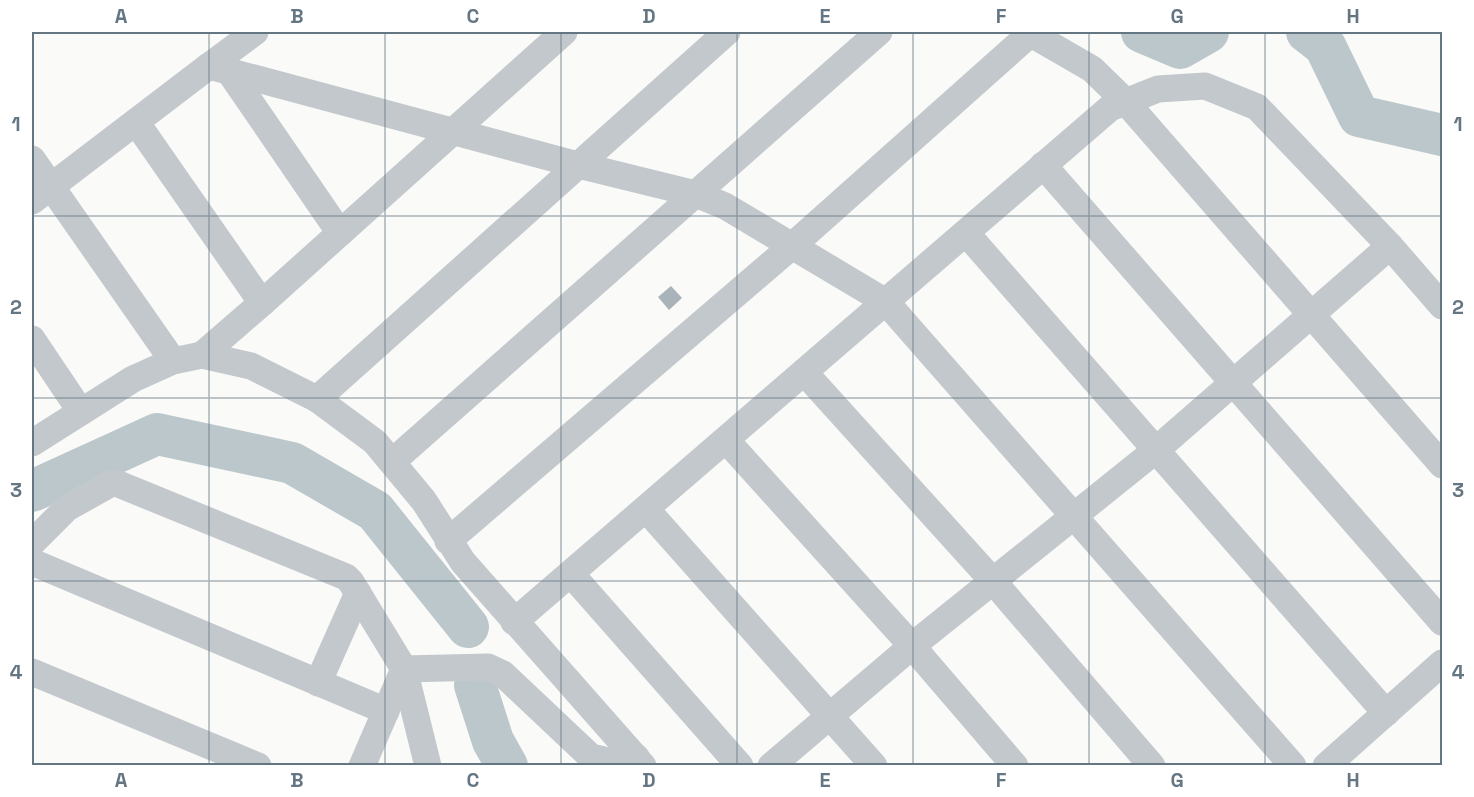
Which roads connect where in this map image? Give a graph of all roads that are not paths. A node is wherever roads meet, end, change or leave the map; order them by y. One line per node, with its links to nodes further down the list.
1 (255, 32): 6 (street)
2 (564, 32): 9 (street)
3 (726, 32): 11 (street)
4 (879, 32): 14 (street)
5 (1029, 32): 7 (street); 17 (street)
6 (220, 70): 8 (street); 9 (street); 16 (street)
7 (1126, 102): 12 (street); 18 (street); 22 (street)
8 (136, 122): 13 (street); 20 (street)
9 (454, 130): 11 (street); 16 (street)
10 (32, 159): 13 (street)
11 (578, 165): 14 (street); 28 (street)
12 (1043, 165): 15 (street); 27 (street)
13 (41, 194): 25 (street)
14 (696, 194): 17 (street); 33 (street)
15 (966, 232): 19 (street); 32 (street)
16 (340, 233): 20 (street)
17 (792, 246): 19 (street); 37 (street)
18 (1390, 246): 21 (street); 22 (street)
19 (886, 302): 26 (street); 36 (street)
20 (262, 303): 24 (street)
21 (1443, 306)
22 (1311, 315): 27 (street); 34 (street)
23 (32, 339): 29 (street)
24 (202, 356): 25 (street); 28 (street)
25 (173, 361): 29 (street)
26 (804, 372): 30 (street); 41 (street)
27 (1233, 382): 32 (street); 44 (street)
28 (317, 399): 33 (street)
29 (81, 412): 31 (street)
30 (726, 440): 35 (street); 45 (street)
31 (32, 443)
32 (1155, 450): 36 (street); 51 (street)
33 (392, 462): 37 (street)
34 (1443, 465)
35 (646, 509): 40 (street); 52 (street)
36 (1073, 515): 41 (street); 62 (street)
37 (448, 541): 43 (street)
38 (32, 543): 42 (street)
39 (32, 562): 49 (street)
40 (571, 574): 43 (street); 57 (street)
41 (992, 580): 45 (street); 61 (street)
42 (358, 593): 47 (street); 49 (street)
43 (514, 622): 53 (street)
44 (1443, 622)
45 (912, 646): 52 (street); 60 (street)
46 (1443, 663): 51 (street)
47 (404, 669): 50 (street); 53 (street); 56 (street)
48 (32, 672): 54 (street)
49 (318, 683): 50 (street)
50 (386, 711): 55 (street)
51 (1386, 713): 63 (street)
52 (829, 716): 58 (street); 59 (street)
53 (639, 761)
54 (258, 765)
55 (362, 765)
56 (428, 765)
57 (740, 765)
58 (771, 765)
59 (874, 765)
60 (1015, 765)
61 (1152, 765)
62 (1293, 765)
63 (1326, 765)

